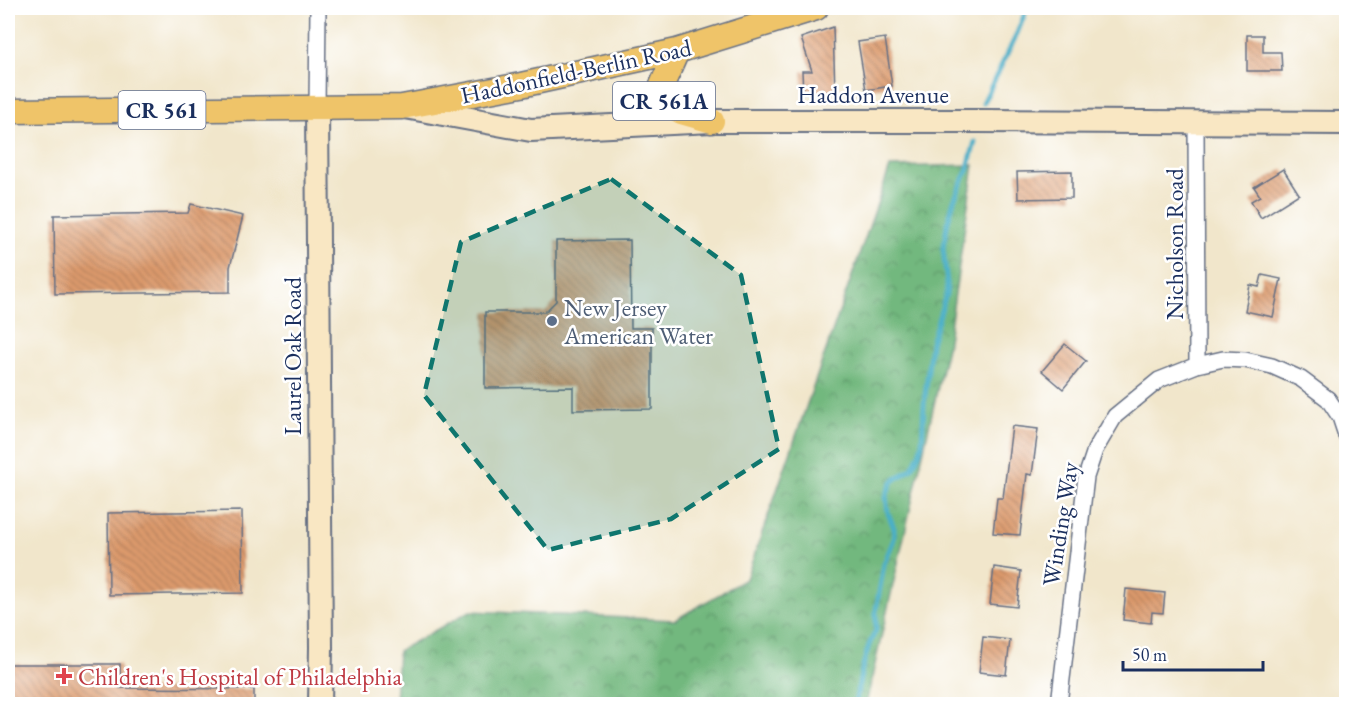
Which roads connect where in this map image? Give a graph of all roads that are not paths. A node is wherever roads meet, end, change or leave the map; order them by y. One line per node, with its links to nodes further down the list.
1 (318, 8): 5 (street, Laurel Oak Road)
2 (816, 8): 3 (main road, Haddonfield-Berlin Road / CR 561)
3 (677, 51): 4 (main road, Haddonfield-Berlin Road / CR 561); 7 (main road, CR 561A)
4 (402, 107): 5 (main road, Haddonfield-Berlin Road / CR 561); 7 (street, Haddon Avenue / CR 561A)
5 (317, 108): 6 (main road, Haddonfield-Berlin Road / CR 561); 13 (street, Laurel Oak Road)
6 (8, 111)
7 (712, 121): 8 (street, Haddon Avenue / CR 561A)
8 (1196, 123): 9 (street, Haddon Avenue / CR 561A); 10 (street, Nicholson Road)
9 (1347, 123)
10 (1197, 365): 11 (street, Winding Way); 14 (street, Winding Way)
11 (1340, 405): 12 (street, Winding Way)
12 (1347, 435)
13 (320, 705)
14 (1059, 705)

